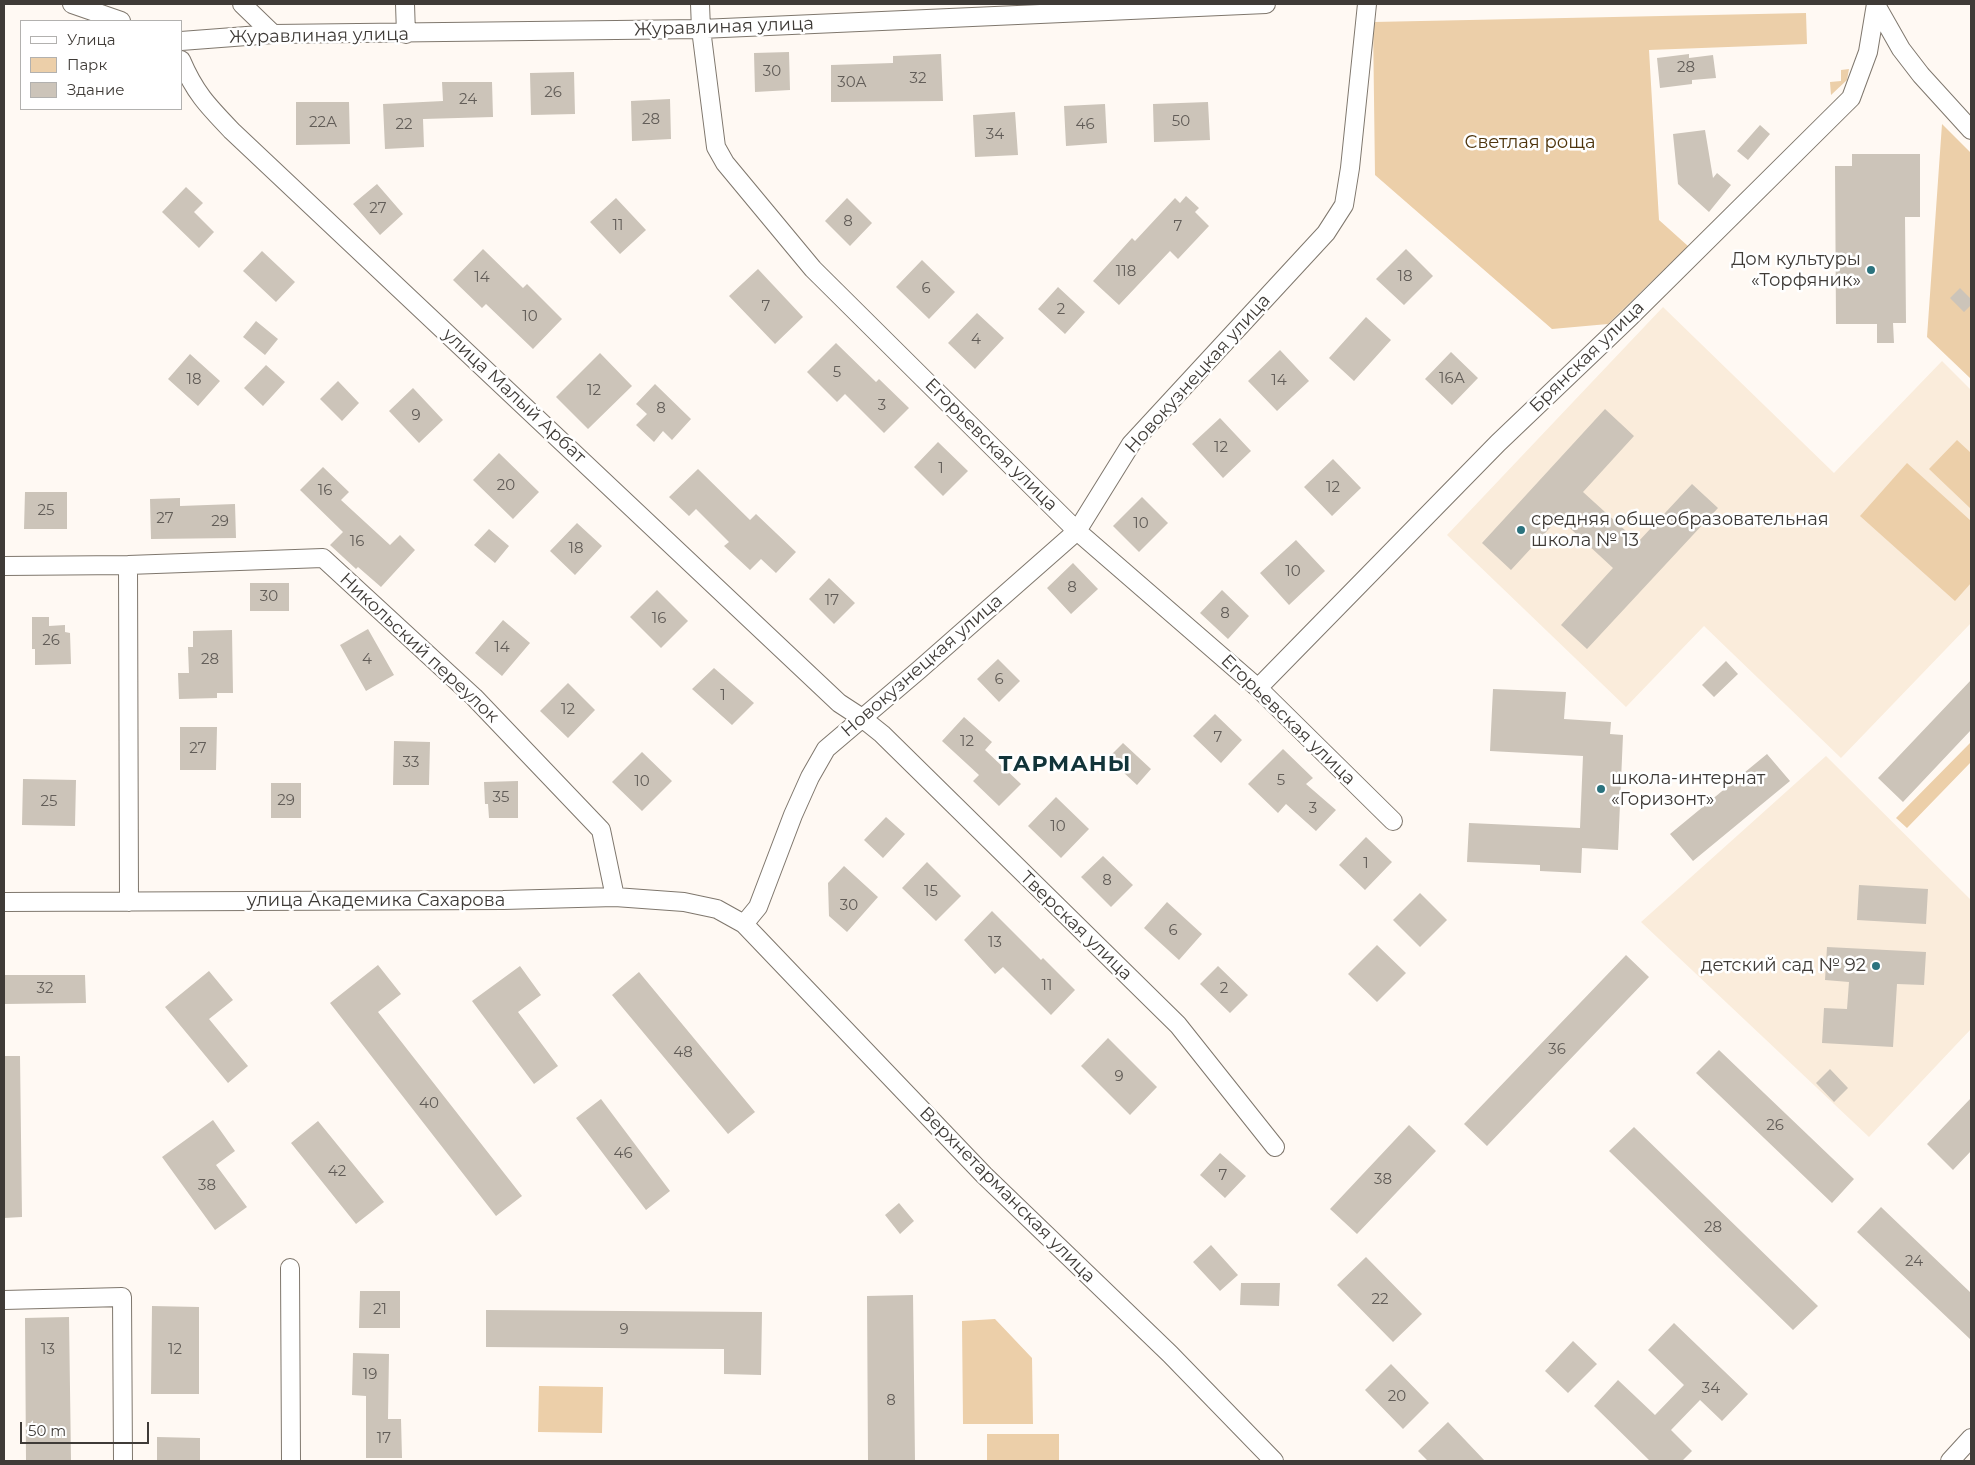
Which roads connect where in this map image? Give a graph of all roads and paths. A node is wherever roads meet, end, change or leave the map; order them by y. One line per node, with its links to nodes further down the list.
1 (72, 4): 9 (street)
2 (242, 4): 11 (street)
3 (405, 4): 12 (street)
4 (700, 4): 10 (street, Егорьевская улица)
5 (1266, 4): 8 (street, Журавлиная улица)
6 (1367, 4): 16 (street, Новокузнецкая улица)
7 (1876, 4): 15 (street); 19 (street, Брянская улица)
8 (992, 9): 10 (street, Журавлиная улица)
9 (118, 20)
10 (701, 29): 12 (street, Журавлиная улица); 16 (street, Егорьевская улица)
11 (273, 34): 12 (street, Журавлиная улица); 13 (street, Журавлиная улица)
12 (406, 34)
13 (182, 41)
14 (182, 62): 20 (street, улица Малый Арбат)
15 (1971, 130)
16 (1077, 531): 19 (street, Егорьевская улица); 20 (street, Новокузнецкая улица)
17 (4, 566): 18 (street, Никольский переулок)
18 (128, 566): 22 (street, Никольский переулок); 24 (street)
19 (1258, 688): 21 (street, Егорьевская улица)
20 (862, 718): 25 (street, Новокузнецкая улица); 26 (street, Тверская улица)
21 (1393, 821)
22 (615, 897): 24 (street, улица Академика Сахарова); 25 (street, улица Академика Сахарова)
23 (4, 902): 24 (street, улица Академика Сахарова)
24 (129, 902)
25 (744, 924): 32 (street, Верхнетарманская улица)
26 (1275, 1147)
27 (290, 1268): 31 (street)
28 (4, 1300): 30 (street)
29 (1971, 1438): 33 (street)
30 (124, 1461)
31 (291, 1461)
32 (1274, 1461)
33 (1950, 1461)

